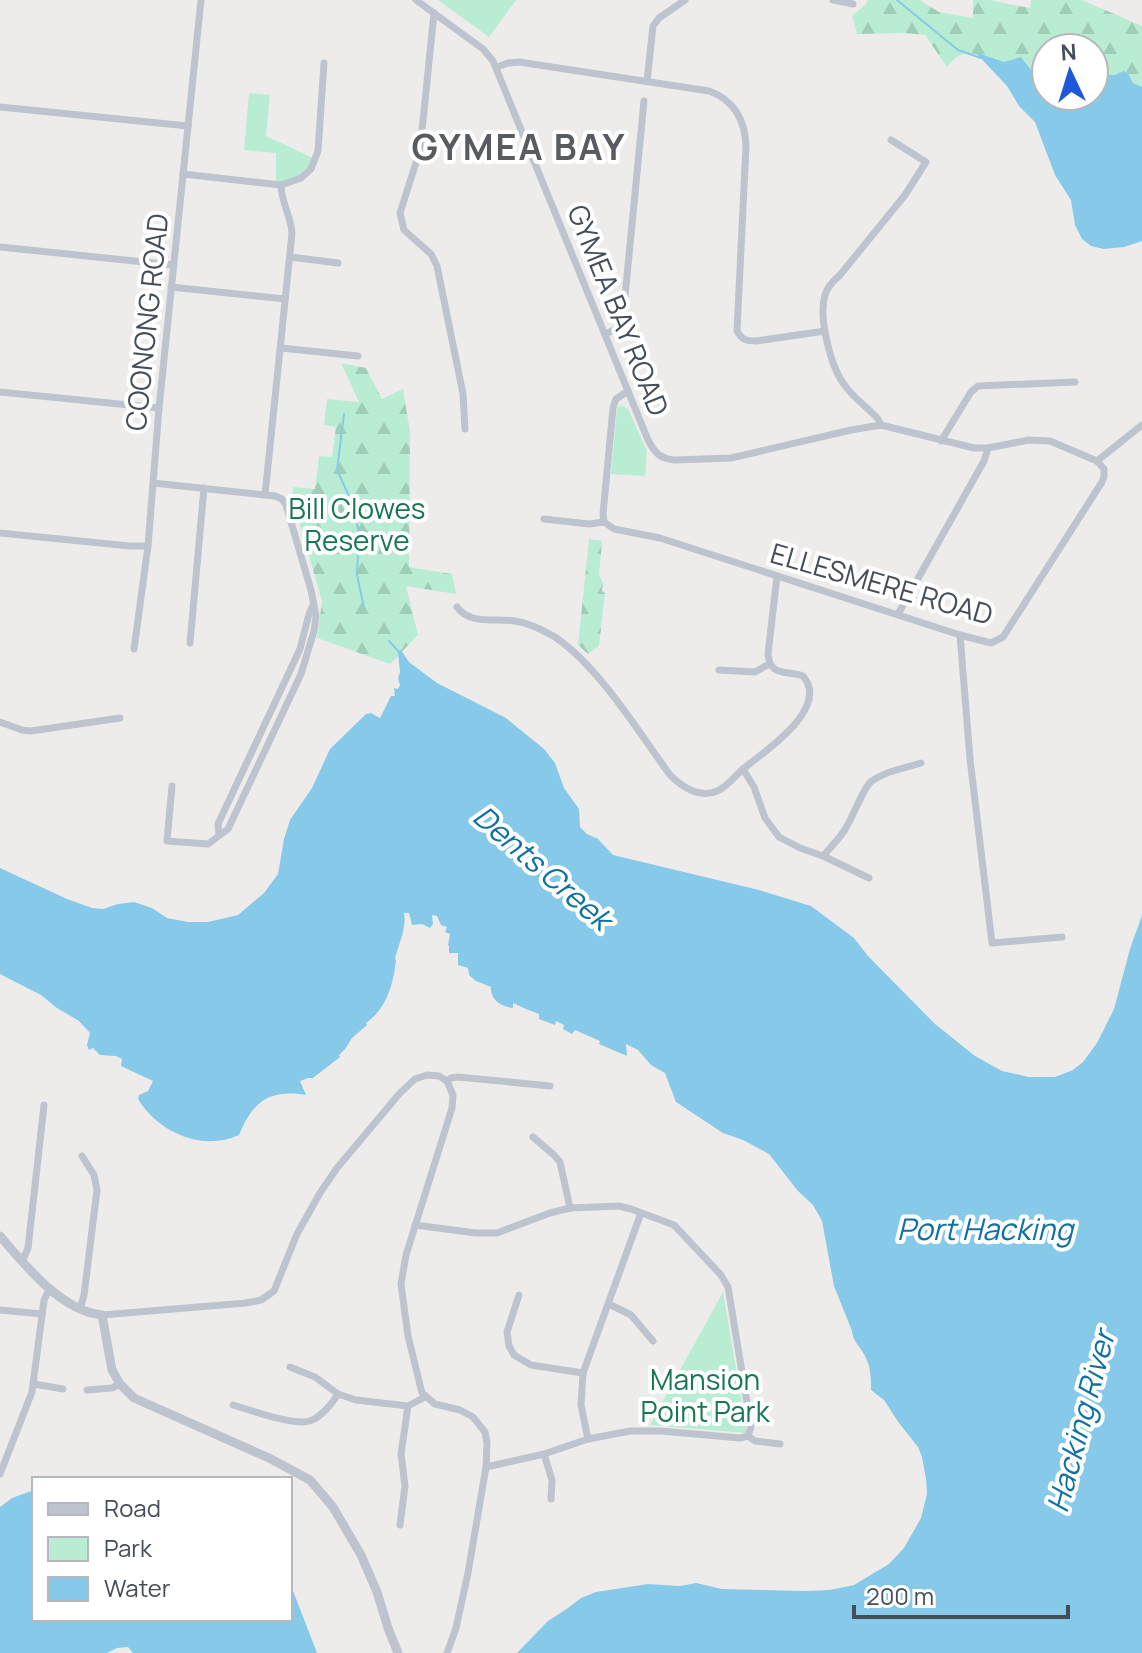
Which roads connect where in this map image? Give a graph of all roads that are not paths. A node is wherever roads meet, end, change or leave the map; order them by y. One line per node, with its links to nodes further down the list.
1 (201, 0): 12 (street, COONONG ROAD)
2 (416, 0): 6 (street, GYMEA BAY ROAD)
3 (685, 0): 9 (street)
4 (833, 0): 5 (street)
5 (853, 4)
6 (434, 13): 8 (street, GYMEA BAY ROAD); 32 (street)
7 (324, 63): 15 (street)
8 (497, 67): 9 (street); 23 (street, GYMEA BAY ROAD)
9 (647, 81): 22 (street)
10 (644, 101): 23 (street)
11 (0, 107): 12 (street)
12 (188, 126): 14 (street, COONONG ROAD)
13 (891, 140): 22 (street)
14 (183, 174): 15 (street); 19 (street, COONONG ROAD)
15 (281, 185): 17 (street)
16 (0, 247): 19 (street)
17 (290, 257): 18 (street); 21 (street)
18 (338, 263)
19 (173, 265): 20 (street, COONONG ROAD)
20 (171, 287): 21 (street); 29 (street, COONONG ROAD)
21 (285, 299): 24 (street)
22 (825, 331): 30 (street)
23 (605, 334): 27 (street, GYMEA BAY ROAD)
24 (281, 348): 25 (street); 38 (street)
25 (358, 356)
26 (1075, 382): 33 (street)
27 (628, 391): 30 (street, GYMEA BAY ROAD); 40 (street)
28 (0, 392): 29 (street)
29 (159, 408): 36 (street, COONONG ROAD)
30 (881, 425): 33 (street)
31 (1142, 425): 35 (street)
32 (465, 429)
33 (941, 441): 34 (street)
34 (988, 448): 35 (street); 45 (street)
35 (1097, 461): 46 (street, ELLESMERE ROAD)
36 (153, 483): 37 (street); 42 (street, COONONG ROAD)
37 (204, 488): 38 (street); 47 (street)
38 (265, 495): 55 (street)
39 (544, 519): 40 (street, ELLESMERE ROAD)
40 (604, 522): 43 (street, ELLESMERE ROAD)
41 (0, 533): 42 (street)
42 (148, 546): 48 (street, COONONG ROAD)
43 (777, 576): 45 (street, ELLESMERE ROAD); 49 (street)
44 (457, 607): 54 (street)
45 (898, 614): 46 (street, ELLESMERE ROAD)
46 (960, 635): 58 (street)
47 (190, 643)
48 (134, 649)
49 (769, 664): 50 (street); 54 (street)
50 (719, 670)
51 (120, 718): 52 (street)
52 (0, 722)
53 (921, 763): 56 (street)
54 (743, 769): 56 (street)
55 (172, 786)
56 (823, 856): 57 (street)
57 (869, 878)
58 (1062, 937)
59 (447, 1081): 60 (street); 66 (street); 75 (street)
60 (550, 1086)
61 (44, 1105): 68 (street)
62 (533, 1137): 64 (street)
63 (82, 1156): 72 (street)
64 (570, 1208): 65 (street); 66 (street)
65 (641, 1213): 71 (street); 87 (street)
66 (415, 1225): 84 (street)
67 (0, 1236): 68 (street)
68 (22, 1262): 69 (street)
69 (50, 1288): 72 (street); 74 (street)
70 (519, 1295): 78 (street)
71 (609, 1304): 76 (street); 78 (street)
72 (80, 1309): 75 (street)
73 (0, 1310): 74 (street)
74 (42, 1314): 79 (street)
75 (102, 1315): 80 (street)
76 (653, 1341)
77 (290, 1367): 83 (street)
78 (583, 1373): 88 (street)
79 (34, 1384): 81 (street); 92 (street)
80 (120, 1384): 82 (street); 95 (street)
81 (63, 1389)
82 (87, 1390)
83 (338, 1394): 85 (street); 86 (street)
84 (425, 1397): 86 (street); 91 (street)
85 (233, 1405)
86 (408, 1406): 94 (street)
87 (748, 1436): 88 (street); 89 (street)
88 (588, 1439): 90 (street)
89 (780, 1444)
90 (544, 1454): 91 (street); 93 (street)
91 (486, 1467): 96 (street)
92 (0, 1474)
93 (551, 1499)
94 (400, 1525)
95 (398, 1653)
96 (447, 1653)

